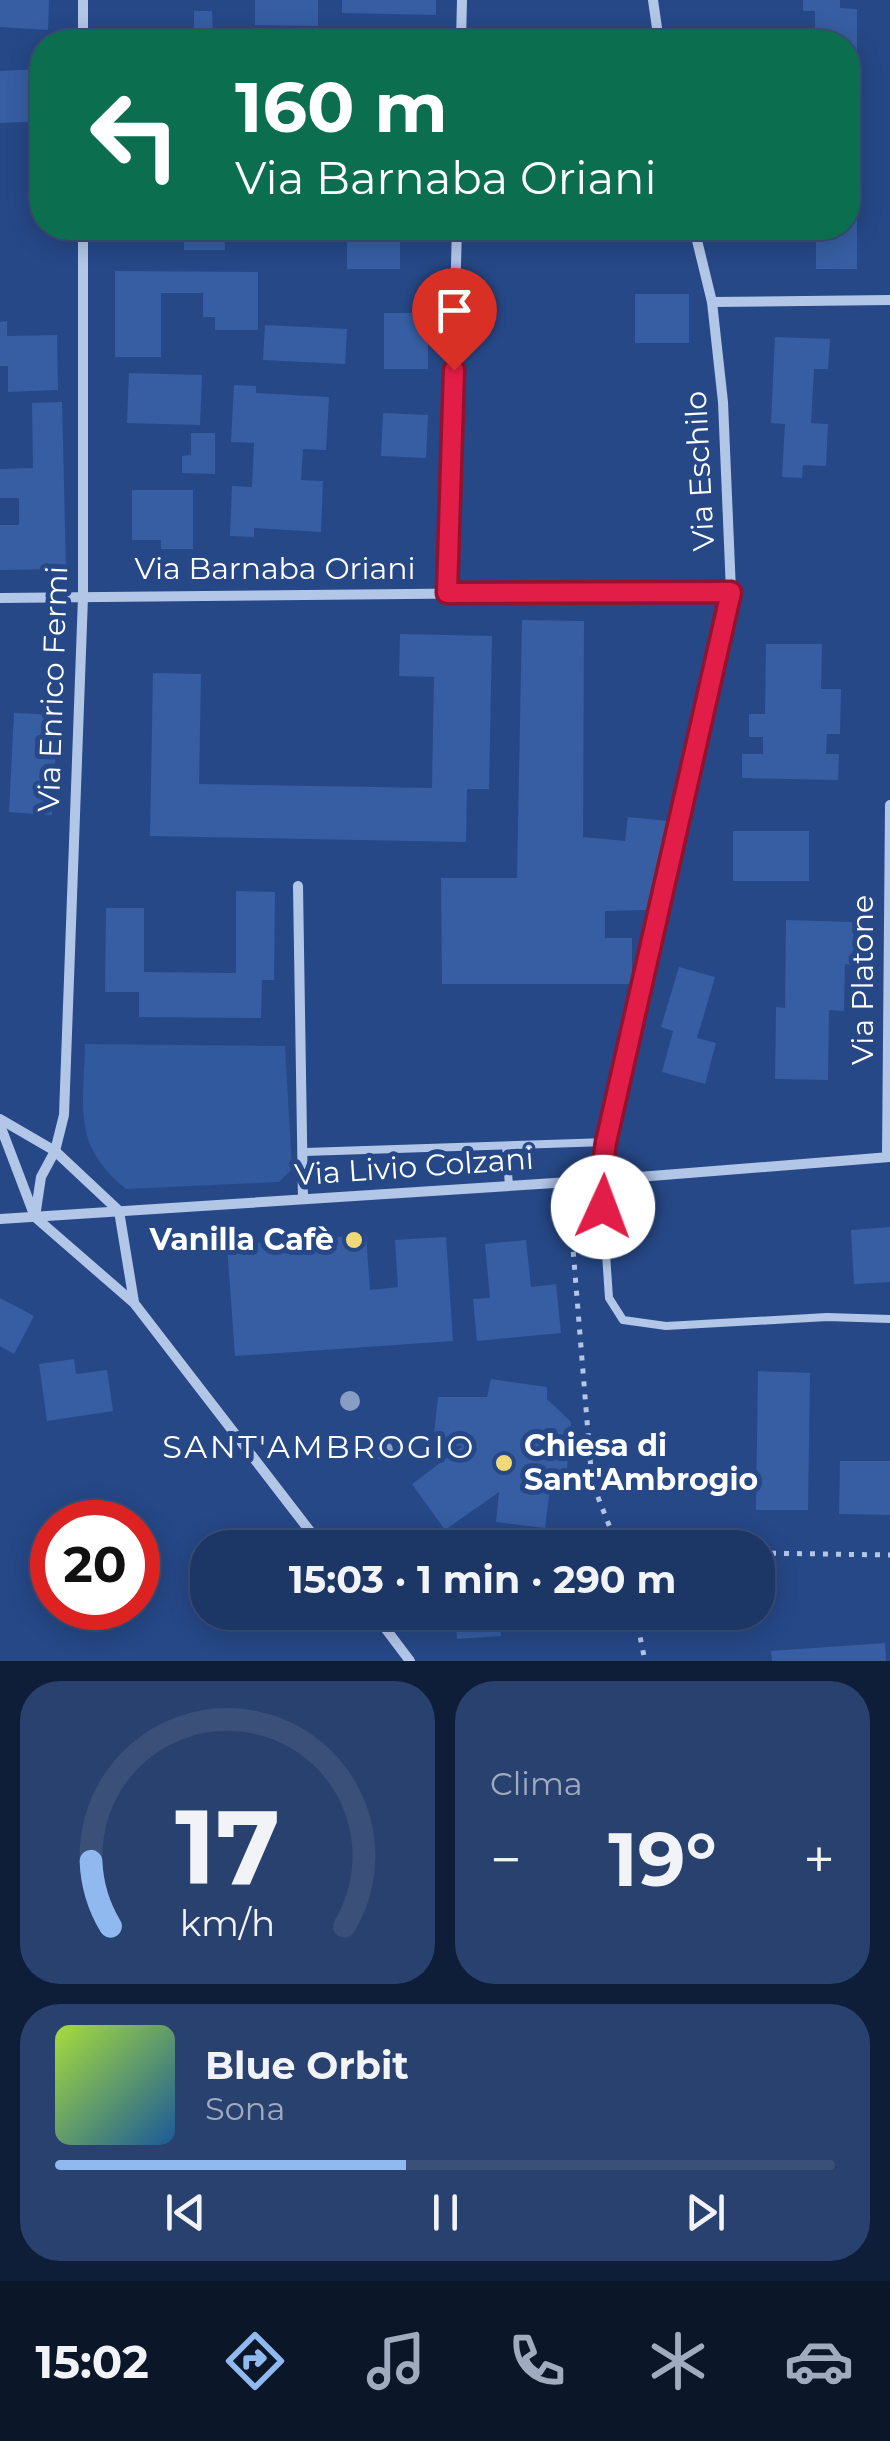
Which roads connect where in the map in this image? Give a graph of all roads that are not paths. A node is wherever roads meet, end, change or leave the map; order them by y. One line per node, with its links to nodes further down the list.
1 (83, 0): 4 (street)
2 (462, 0): 5 (street)
3 (653, 0): 6 (street)
4 (83, 30)
5 (461, 30)
6 (657, 30)
7 (83, 240): 14 (street, Via Enrico Fermi)
8 (457, 240): 13 (street)
9 (697, 240): 11 (street, Via Eschilo)
10 (890, 300): 11 (street)
11 (712, 302): 12 (street, Via Eschilo)
12 (731, 592): 13 (street, Via Barnaba Oriani); 19 (street, Via Eschilo)
13 (447, 593): 14 (street, Via Barnaba Oriani)
14 (83, 597): 15 (street, Via Barnaba Oriani); 21 (street, Via Enrico Fermi)
15 (0, 598)
16 (890, 805): 23 (street, Via Platone)
17 (298, 886): 22 (street)
18 (0, 1122): 21 (street); 28 (street)
19 (606, 1142): 20 (lane); 24 (street, Via Eschilo)
20 (506, 1146): 22 (lane); 25 (lane)
21 (55, 1151): 27 (street); 28 (street, Via Enrico Fermi)
22 (305, 1152): 26 (street)
23 (889, 1157): 24 (street, Via Livio Colzani)
24 (601, 1180): 25 (street, Via Livio Colzani); 31 (lane)
25 (508, 1186): 26 (street, Via Livio Colzani)
26 (304, 1199): 27 (street, Via Livio Colzani)
27 (119, 1211): 28 (street, Via Livio Colzani); 30 (street)
28 (35, 1216): 29 (street, Via Livio Colzani); 30 (street)
29 (0, 1219)
30 (134, 1302): 32 (street)
31 (890, 1319)
32 (309, 1530)
33 (387, 1630): 34 (street)
34 (410, 1661)

